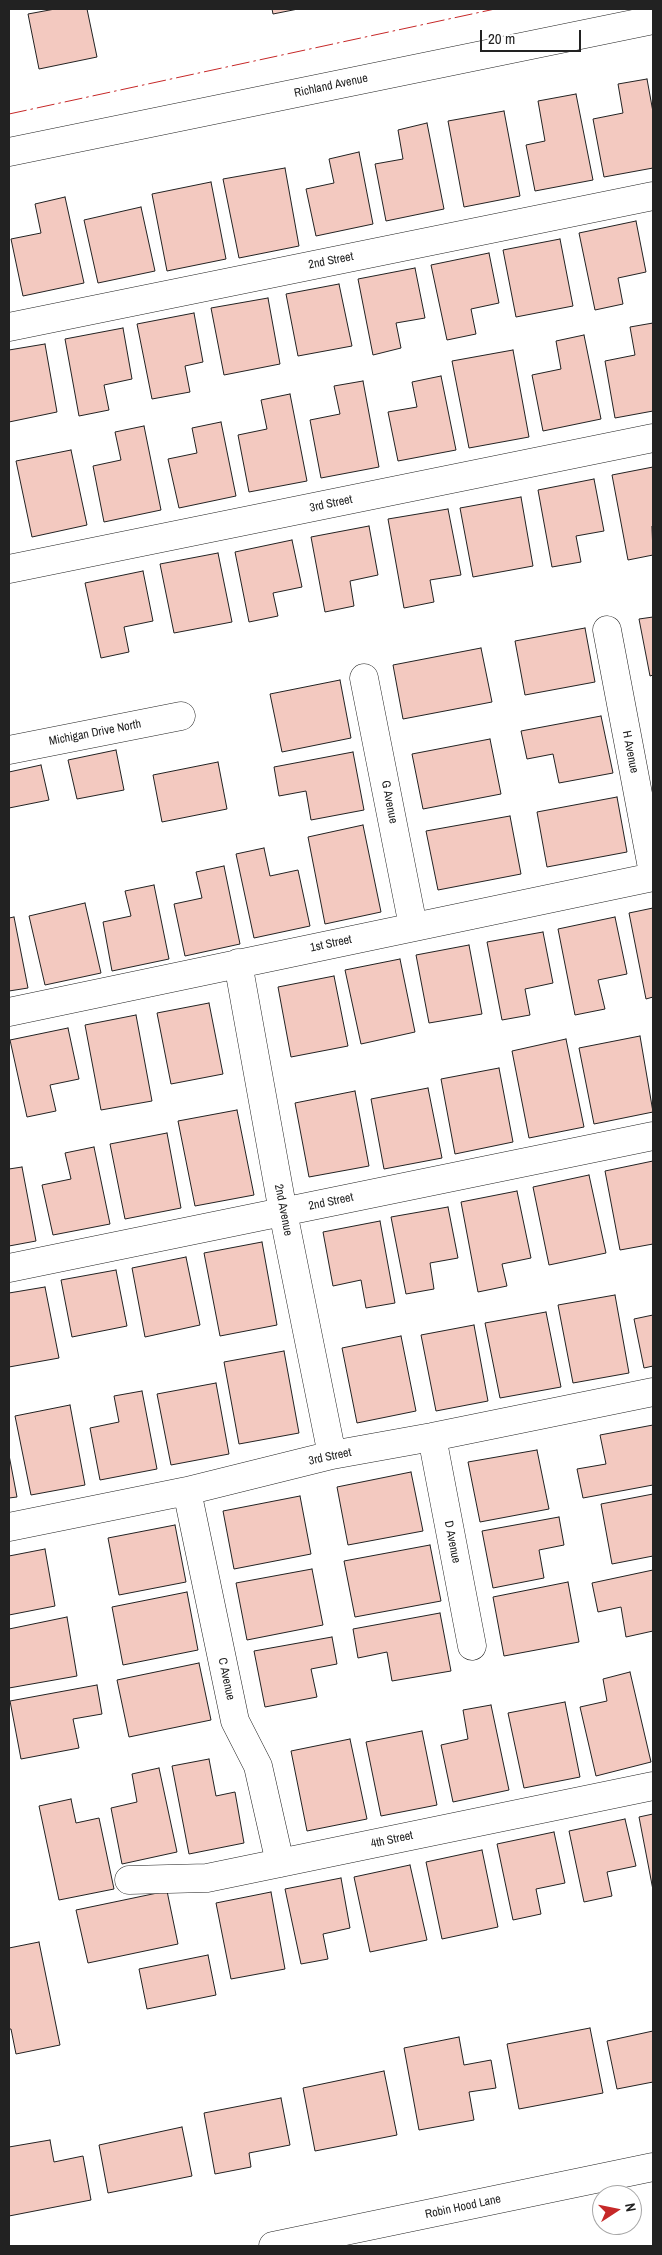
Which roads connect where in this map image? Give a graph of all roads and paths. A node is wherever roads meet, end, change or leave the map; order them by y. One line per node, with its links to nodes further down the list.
1 (653, 20): 2 (street, Richland Avenue)
2 (9, 152)
3 (653, 196): 4 (street, 2nd Street)
4 (9, 327)
5 (653, 438): 6 (street, 3rd Street)
6 (9, 569)
7 (607, 630): 11 (street, H Avenue)
8 (364, 678): 12 (street, G Avenue)
9 (181, 716): 10 (street, Michigan Drive North)
10 (9, 750)
11 (653, 875): 12 (street, 1st Street)
12 (413, 926): 13 (street, 1st Street)
13 (238, 963): 14 (street, 1st Street); 16 (street, 2nd Avenue)
14 (9, 1012)
15 (653, 1136): 16 (street, 2nd Street)
16 (283, 1212): 17 (street, 2nd Street); 20 (street, 2nd Avenue)
17 (9, 1268)
18 (653, 1392): 19 (street, 3rd Street)
19 (432, 1437): 20 (street, 3rd Street); 23 (street, D Avenue)
20 (332, 1456): 21 (street, 3rd Street)
21 (188, 1491): 22 (street, 3rd Street); 25 (street, C Avenue)
22 (9, 1527)
23 (472, 1646)
24 (653, 1786): 25 (street, 4th Street)
25 (280, 1863): 26 (street, 4th Street)
26 (129, 1880)
27 (653, 2167): 28 (street, Robin Hood Lane)
28 (273, 2246)

